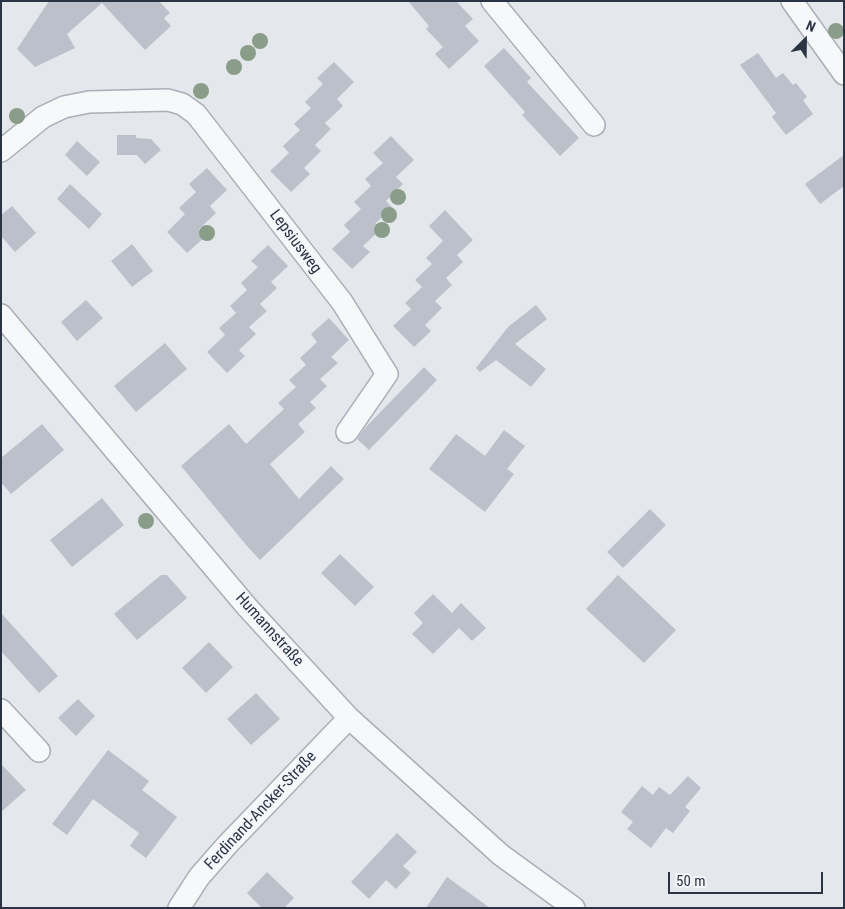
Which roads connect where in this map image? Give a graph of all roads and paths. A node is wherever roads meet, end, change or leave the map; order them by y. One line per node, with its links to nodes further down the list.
1 (492, 1): 4 (street)
2 (792, 1): 3 (street)
3 (844, 74)
4 (594, 125)
5 (1, 151): 7 (street, Lepsiusweg)
6 (1, 315): 9 (street, Humannstraße)
7 (347, 432)
8 (1, 710): 10 (street)
9 (349, 718): 11 (street, Ferdinand-Ancker-Straße); 12 (street, Humannstraße)
10 (39, 751)
11 (179, 908)
12 (574, 908)

